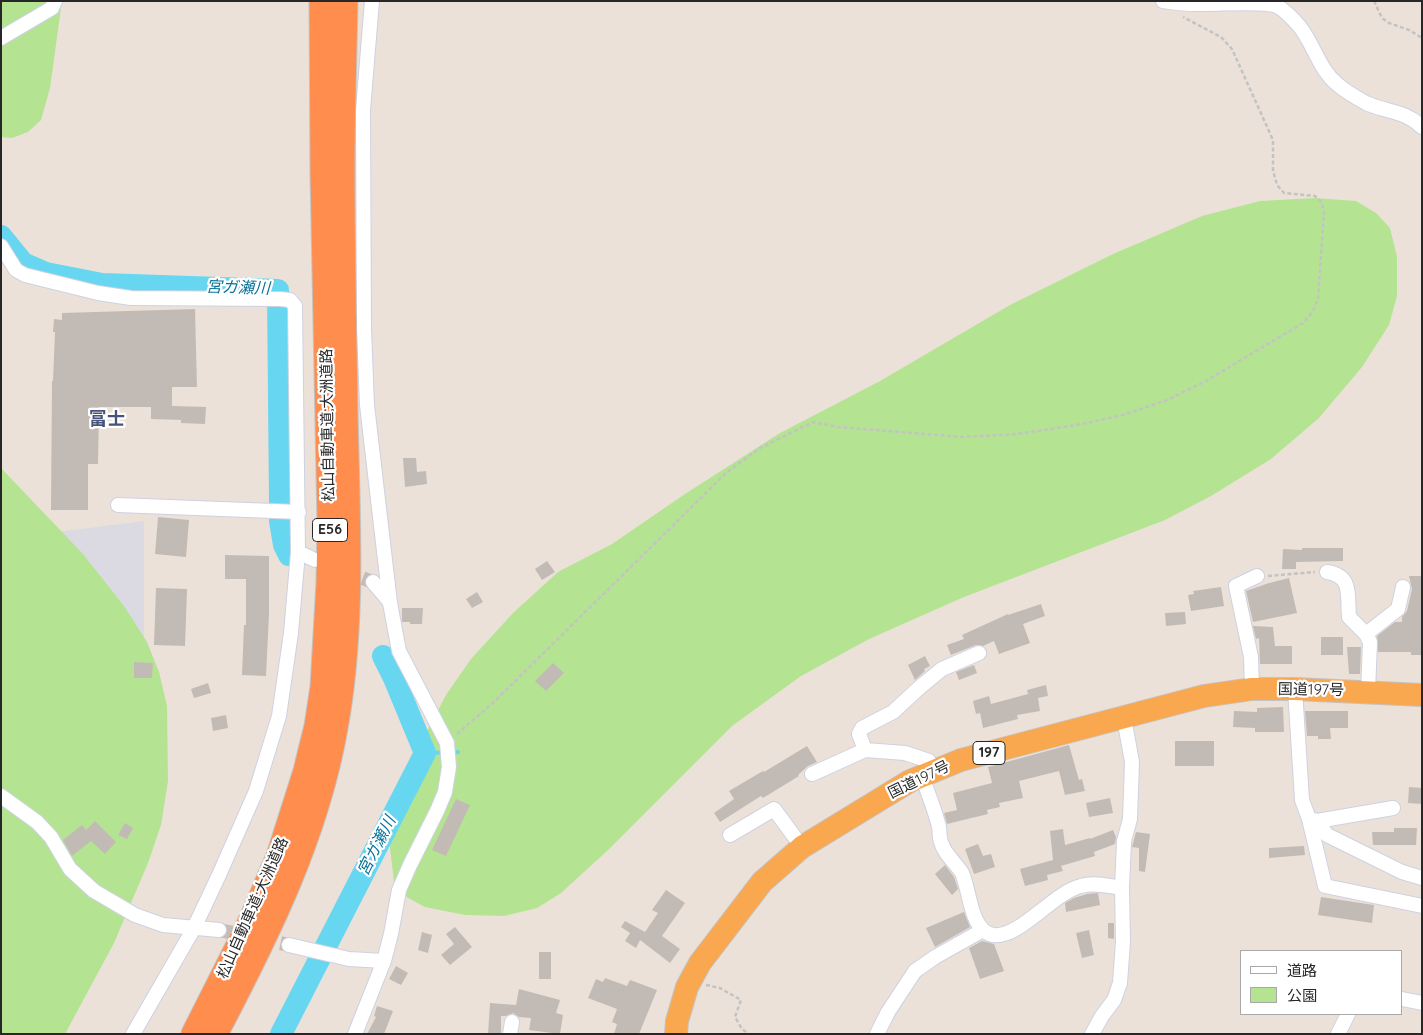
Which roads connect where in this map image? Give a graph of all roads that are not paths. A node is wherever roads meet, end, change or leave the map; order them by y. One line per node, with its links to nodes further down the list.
1 (55, 1): 6 (street)
2 (322, 1): 29 (highway, 松山自動車道;大洲道路 / E56)
3 (345, 1): 34 (highway, 松山自動車道;大洲道路 / E56)
4 (372, 1): 17 (street)
5 (1164, 1): 7 (street)
6 (1, 38)
7 (1422, 127)
8 (1, 246): 10 (street)
9 (118, 505): 10 (street)
10 (298, 512): 11 (street)
11 (298, 552): 12 (street); 38 (street)
12 (315, 560)
13 (1327, 572): 18 (street)
14 (1257, 576): 20 (street)
15 (372, 582): 17 (street)
16 (1403, 586): 18 (street)
17 (390, 603): 42 (street)
18 (1366, 634): 22 (street)
19 (980, 653): 25 (street)
20 (1252, 690): 21 (highway, 国道197号 / 197); 24 (highway, 国道197号 / 197)
21 (1295, 690): 22 (highway, 国道197号 / 197); 31 (street)
22 (1368, 692): 23 (highway, 国道197号 / 197)
23 (1422, 695)
24 (1124, 718): 27 (highway, 国道197号 / 197); 36 (street)
25 (865, 750): 26 (street); 27 (street)
26 (812, 774)
27 (929, 774): 33 (highway, 国道197号 / 197); 40 (street)
28 (1, 796): 38 (street)
29 (298, 798): 47 (highway); 48 (highway, 松山自動車道;大洲道路 / E56)
30 (1393, 808): 31 (street)
31 (1313, 820): 35 (street); 37 (street)
32 (730, 835): 33 (street)
33 (802, 847): 52 (highway, 国道197号 / 197)
34 (297, 862): 49 (highway, 松山自動車道;大洲道路 / E56); 50 (highway)
35 (1422, 878)
36 (1122, 888): 40 (street); 54 (street)
37 (1422, 906)
38 (194, 928): 39 (street); 46 (street)
39 (219, 930)
40 (983, 930): 53 (street)
41 (289, 945): 42 (street)
42 (384, 961): 51 (street)
43 (1403, 999): 44 (street)
44 (1422, 1003)
45 (1348, 1015): 55 (street)
46 (133, 1034)
47 (178, 1034)
48 (194, 1034)
49 (215, 1034)
50 (226, 1034)
51 (355, 1034)
52 (676, 1034)
53 (877, 1034)
54 (1092, 1034)
55 (1338, 1034)

